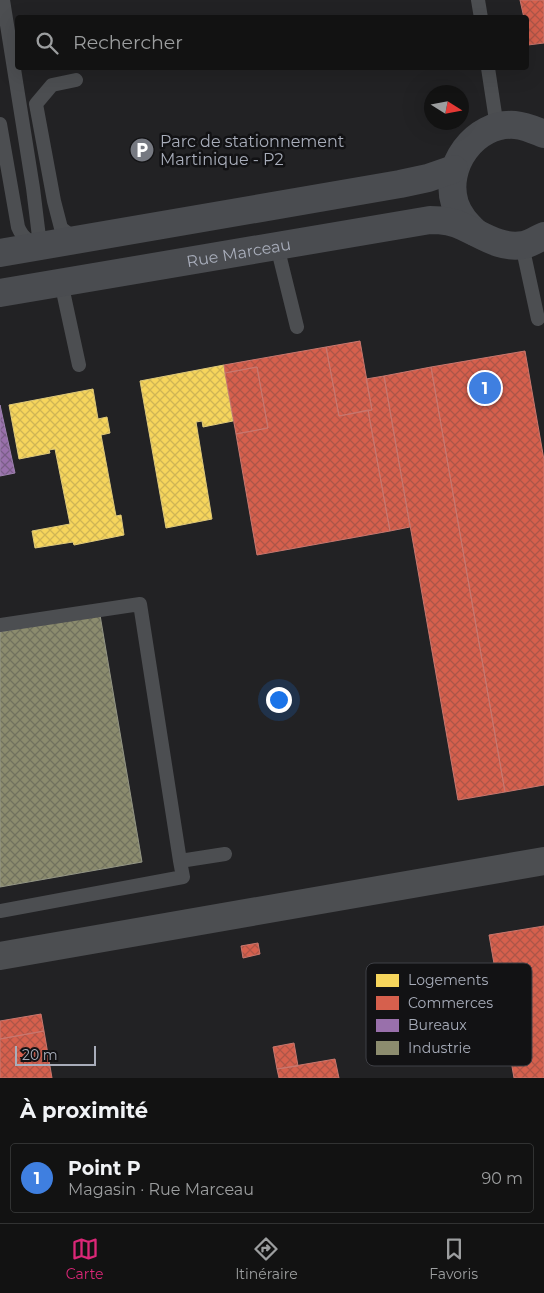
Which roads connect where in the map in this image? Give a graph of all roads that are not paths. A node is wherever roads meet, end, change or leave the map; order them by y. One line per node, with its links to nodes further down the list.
1 (3, 0): 13 (lane)
2 (478, 0): 3 (lane)
3 (480, 15)
4 (488, 70): 7 (lane)
5 (76, 80): 11 (lane)
6 (0, 124): 13 (lane)
7 (497, 127): 8 (main road, Rue Marceau); 9 (main road, Rue Marceau)
8 (544, 134)
9 (454, 169): 10 (main road, Rue Marceau); 11 (main road)
10 (476, 233): 12 (main road, Rue Marceau); 14 (main road, Rue Marceau)
11 (75, 239): 13 (main road)
12 (533, 241): 18 (lane)
13 (40, 245): 15 (main road)
14 (278, 246): 16 (main road, Rue Marceau); 19 (lane)
15 (0, 252)
16 (60, 282): 17 (main road, Rue Marceau); 20 (lane)
17 (0, 293)
18 (538, 319)
19 (297, 327)
20 (79, 365)
21 (0, 626): 23 (lane)
22 (225, 854): 23 (lane)
23 (180, 860): 25 (lane)
24 (544, 861): 26 (street)
25 (0, 911)
26 (0, 956)

